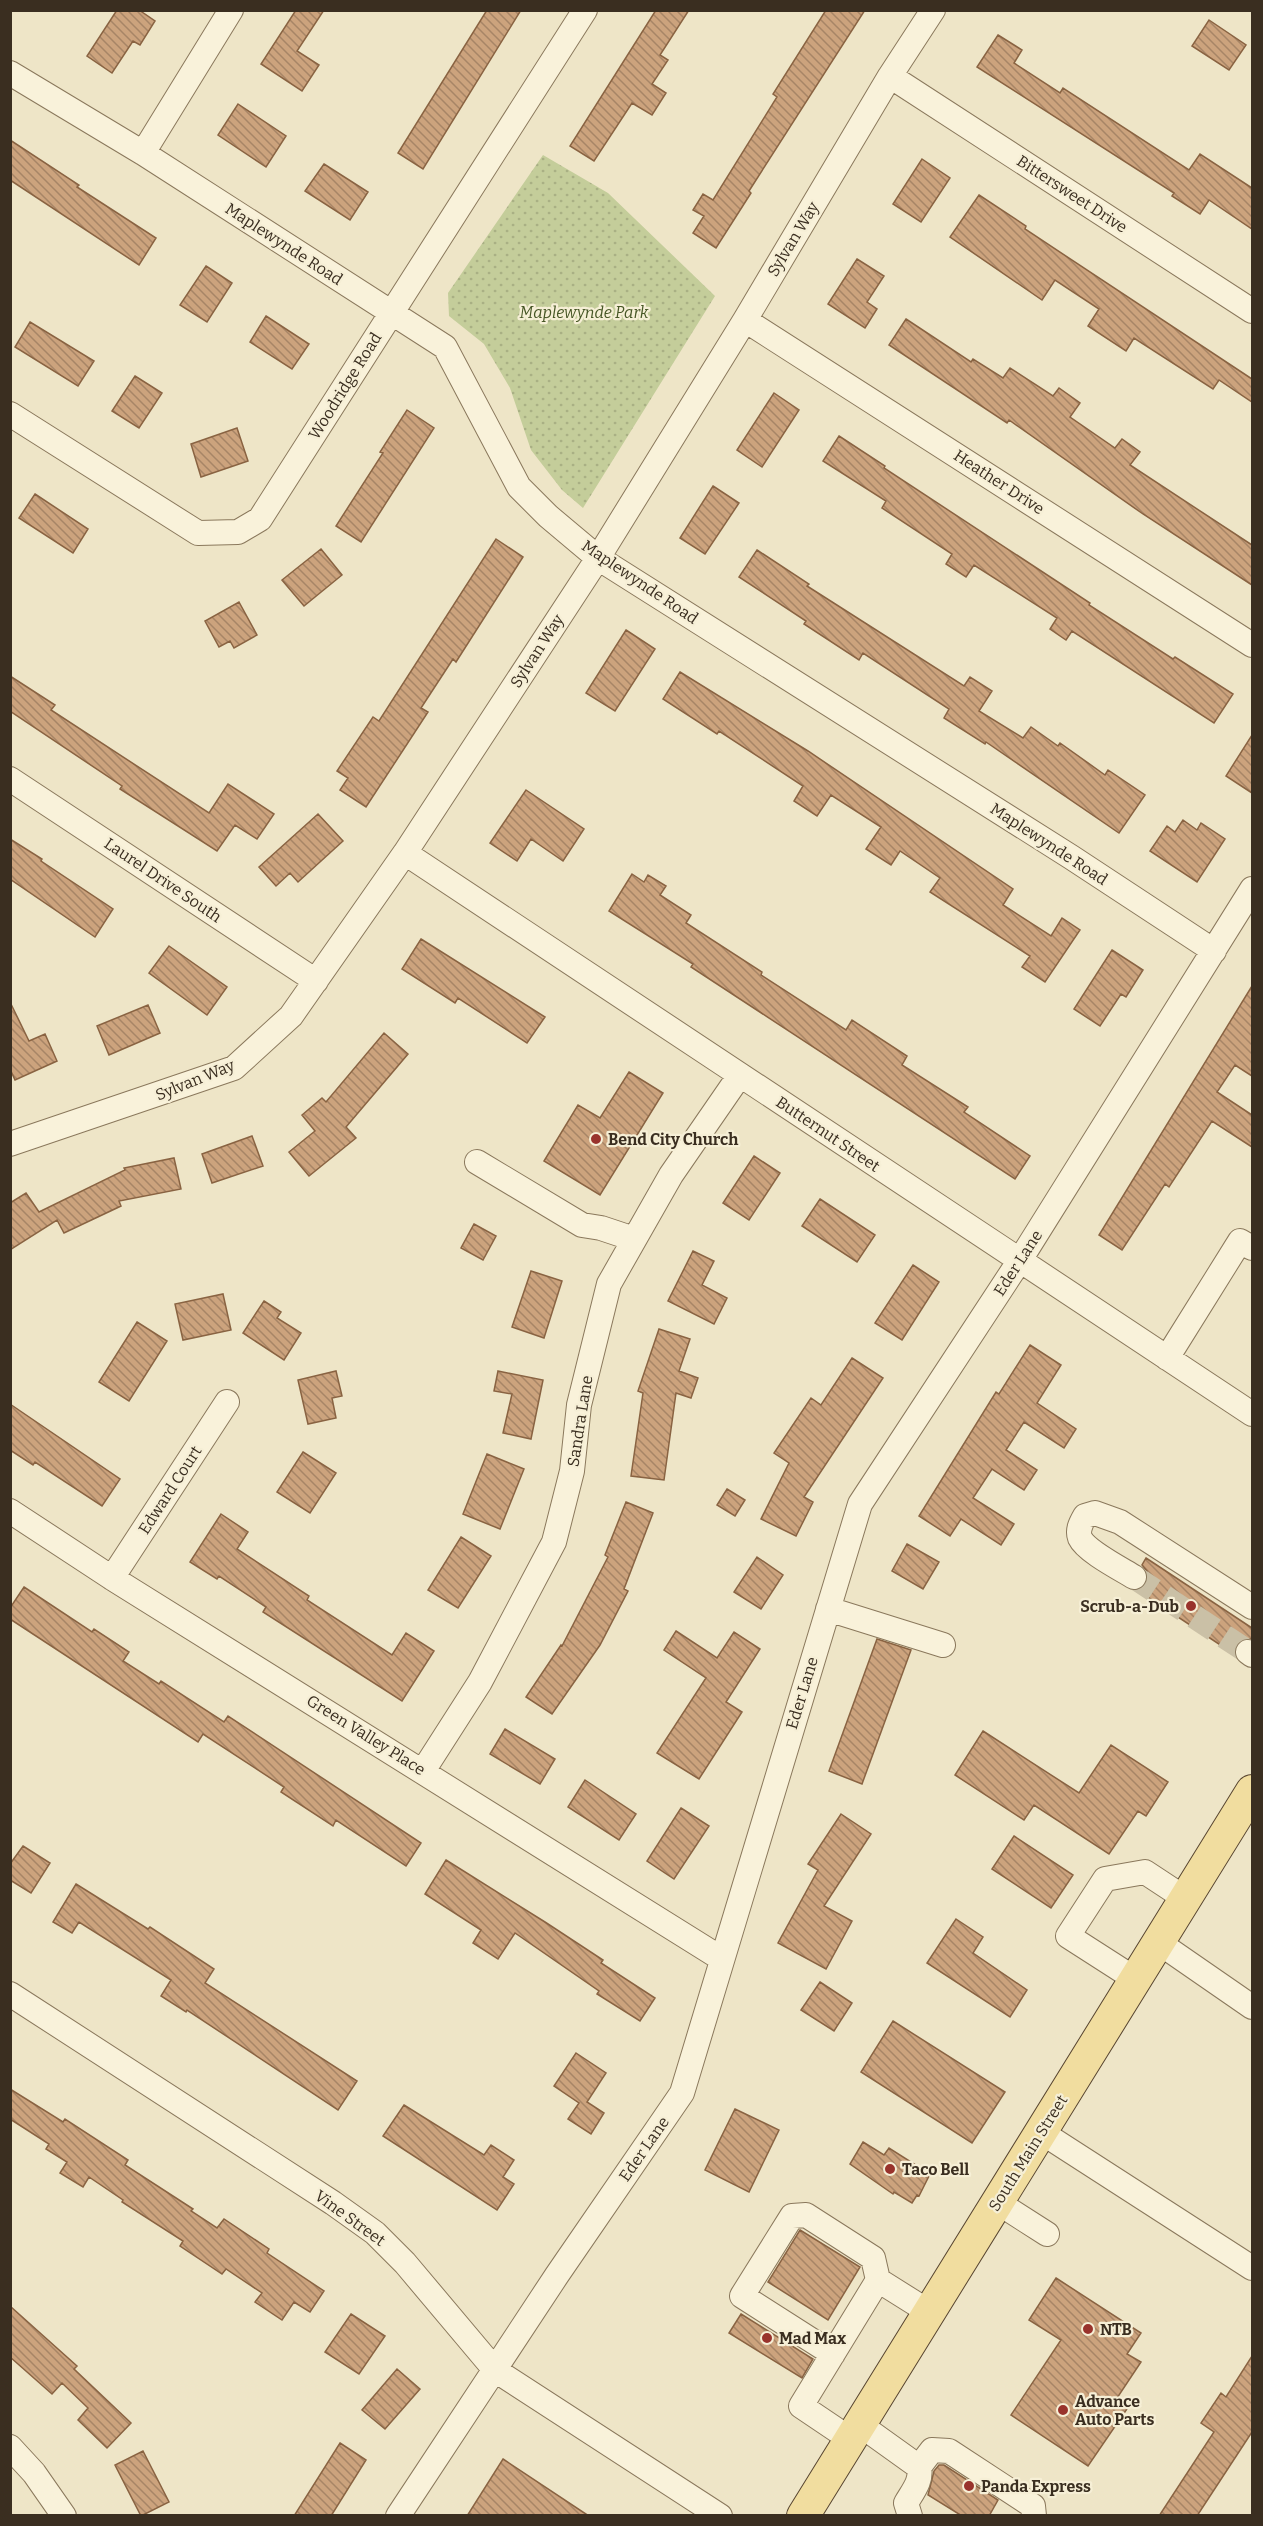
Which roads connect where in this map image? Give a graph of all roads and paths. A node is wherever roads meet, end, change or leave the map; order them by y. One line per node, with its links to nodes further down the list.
1 (231, 10): 6 (street)
2 (585, 10): 8 (street, Woodridge Road)
3 (933, 10): 5 (street, Sylvan Way)
4 (10, 73): 6 (street, Maplewynde Road)
5 (890, 76): 7 (street, Bittersweet Drive); 9 (street, Sylvan Way)
6 (143, 153): 8 (street, Maplewynde Road)
7 (1252, 311)
8 (391, 314): 10 (street, Woodridge Road); 11 (street, Maplewynde Road)
9 (745, 320): 11 (street, Sylvan Way); 12 (street, Heather Drive)
10 (10, 414)
11 (598, 558): 14 (street, Sylvan Way); 16 (street, Maplewynde Road)
12 (1252, 645)
13 (10, 779): 17 (street, Laurel Drive South)
14 (405, 853): 17 (street, Sylvan Way); 18 (street, Butternut Street)
15 (1252, 889): 16 (street, Eder Lane)
16 (1214, 951): 23 (street, Eder Lane)
17 (316, 981): 19 (street, Sylvan Way)
18 (740, 1075): 21 (street, Sandra Lane); 23 (street, Butternut Street)
19 (10, 1144)
20 (477, 1162): 21 (street)
21 (634, 1239): 33 (street, Sandra Lane)
22 (1252, 1248): 24 (street)
23 (1020, 1260): 24 (street, Butternut Street); 31 (street, Eder Lane)
24 (1167, 1358): 26 (street, Butternut Street)
25 (227, 1402): 29 (street, Edward Court)
26 (1252, 1414)
27 (10, 1510): 29 (street, Green Valley Place)
28 (1134, 1577): 30 (street)
29 (112, 1578): 33 (street, Green Valley Place)
30 (1252, 1607)
31 (828, 1609): 32 (street); 37 (street, Eder Lane)
32 (942, 1645)
33 (423, 1771): 37 (street, Green Valley Place)
34 (1252, 1791): 35 (main road, South Main Street)
35 (1186, 1899): 36 (main road, South Main Street); 38 (street)
36 (1158, 1942): 38 (main road, South Main Street); 40 (street)
37 (722, 1959): 48 (street, Eder Lane)
38 (1135, 1979): 41 (main road, South Main Street)
39 (10, 1994): 48 (street, Vine Street)
40 (1252, 2007)
41 (1041, 2132): 42 (main road, South Main Street); 44 (street)
42 (997, 2202): 43 (street); 46 (main road, South Main Street)
43 (1047, 2234)
44 (1252, 2268)
45 (878, 2280): 46 (street); 47 (street); 47 (street)
46 (929, 2312): 49 (main road, South Main Street)
47 (833, 2354): 49 (street)
48 (495, 2370): 53 (street, Eder Lane); 54 (street, Vine Street)
49 (855, 2432): 51 (street); 55 (main road, South Main Street)
50 (10, 2447): 52 (street)
51 (919, 2467): 56 (street); 57 (street)
52 (64, 2516)
53 (398, 2516)
54 (720, 2516)
55 (803, 2516)
56 (910, 2516)
57 (1034, 2516)

